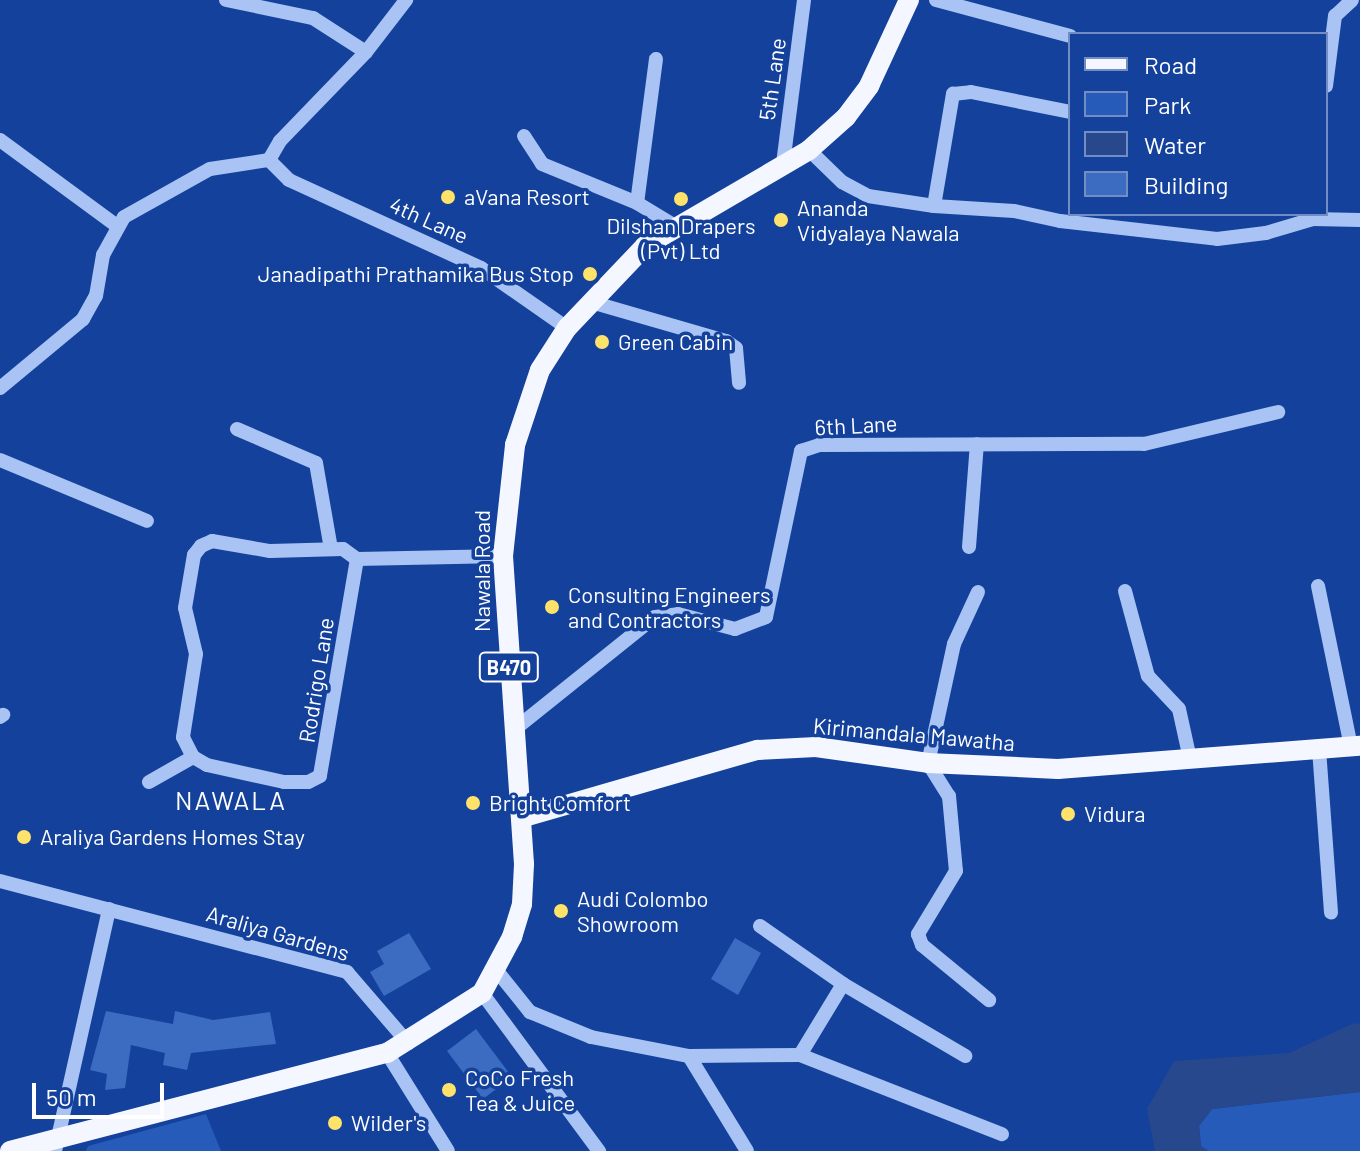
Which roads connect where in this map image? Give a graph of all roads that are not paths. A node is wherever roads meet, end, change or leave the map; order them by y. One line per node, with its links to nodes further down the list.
1 (226, 0): 8 (street)
2 (406, 0): 8 (street)
3 (804, 0): 16 (street, 5th Lane)
4 (909, 0): 14 (main road, Nawala Road / B470)
5 (936, 0): 7 (street)
6 (1352, 0): 10 (street)
7 (1068, 35)
8 (366, 52): 15 (street)
9 (656, 59): 17 (street)
10 (1328, 70)
11 (1068, 112): 18 (street)
12 (524, 136): 17 (street)
13 (0, 140): 20 (street)
14 (809, 150): 16 (main road, Nawala Road / B470); 18 (street)
15 (269, 160): 20 (street); 23 (street, 4th Lane)
16 (783, 164): 21 (main road, Nawala Road / B470)
17 (637, 203): 21 (street)
18 (934, 206): 19 (street)
19 (1360, 220)
20 (117, 226): 25 (street)
21 (675, 226): 22 (main road, Nawala Road / B470)
22 (591, 302): 23 (main road, Nawala Road / B470); 24 (street)
23 (567, 328): 33 (main road, Nawala Road / B470)
24 (739, 383)
25 (0, 388)
26 (1278, 412): 28 (street, 6th Lane)
27 (237, 429): 32 (street)
28 (977, 444): 31 (street); 38 (street, 6th Lane)
29 (0, 460): 30 (street)
30 (147, 521)
31 (969, 547)
32 (331, 549): 34 (street); 41 (street)
33 (503, 556): 34 (street); 38 (main road, Nawala Road / B470)
34 (357, 559): 41 (street, Rodrigo Lane)
35 (1318, 586): 39 (street)
36 (1125, 591): 42 (street)
37 (978, 592): 43 (street)
38 (515, 729): 45 (main road, Nawala Road / B470)
39 (1356, 747): 40 (main road, Kirimandala Mawatha)
40 (1319, 749): 42 (main road, Kirimandala Mawatha); 48 (street)
41 (193, 757): 44 (street)
42 (1190, 759): 43 (main road, Kirimandala Mawatha)
43 (928, 763): 45 (main road, Kirimandala Mawatha); 53 (street)
44 (149, 782)
45 (521, 818): 50 (main road, Nawala Road / B470)
46 (0, 881): 47 (street, Araliya Gardens)
47 (109, 909): 54 (street, Araliya Gardens); 60 (street)
48 (1331, 913)
49 (760, 926): 51 (street)
50 (497, 971): 52 (main road, Nawala Road / B470); 57 (street)
51 (843, 984): 56 (street); 58 (street)
52 (482, 993): 54 (main road, Nawala Road / B470); 63 (street)
53 (989, 1000)
54 (408, 1043): 55 (main road, Nawala Road / B470)
55 (387, 1053): 60 (main road, Nawala Road / B470); 62 (street)
56 (800, 1055): 57 (street); 59 (street)
57 (689, 1056): 64 (street)
58 (965, 1056)
59 (1002, 1134)
60 (55, 1146): 61 (main road, Nawala Road / B470)
61 (10, 1151)
62 (448, 1151)
63 (599, 1151)
64 (747, 1151)

